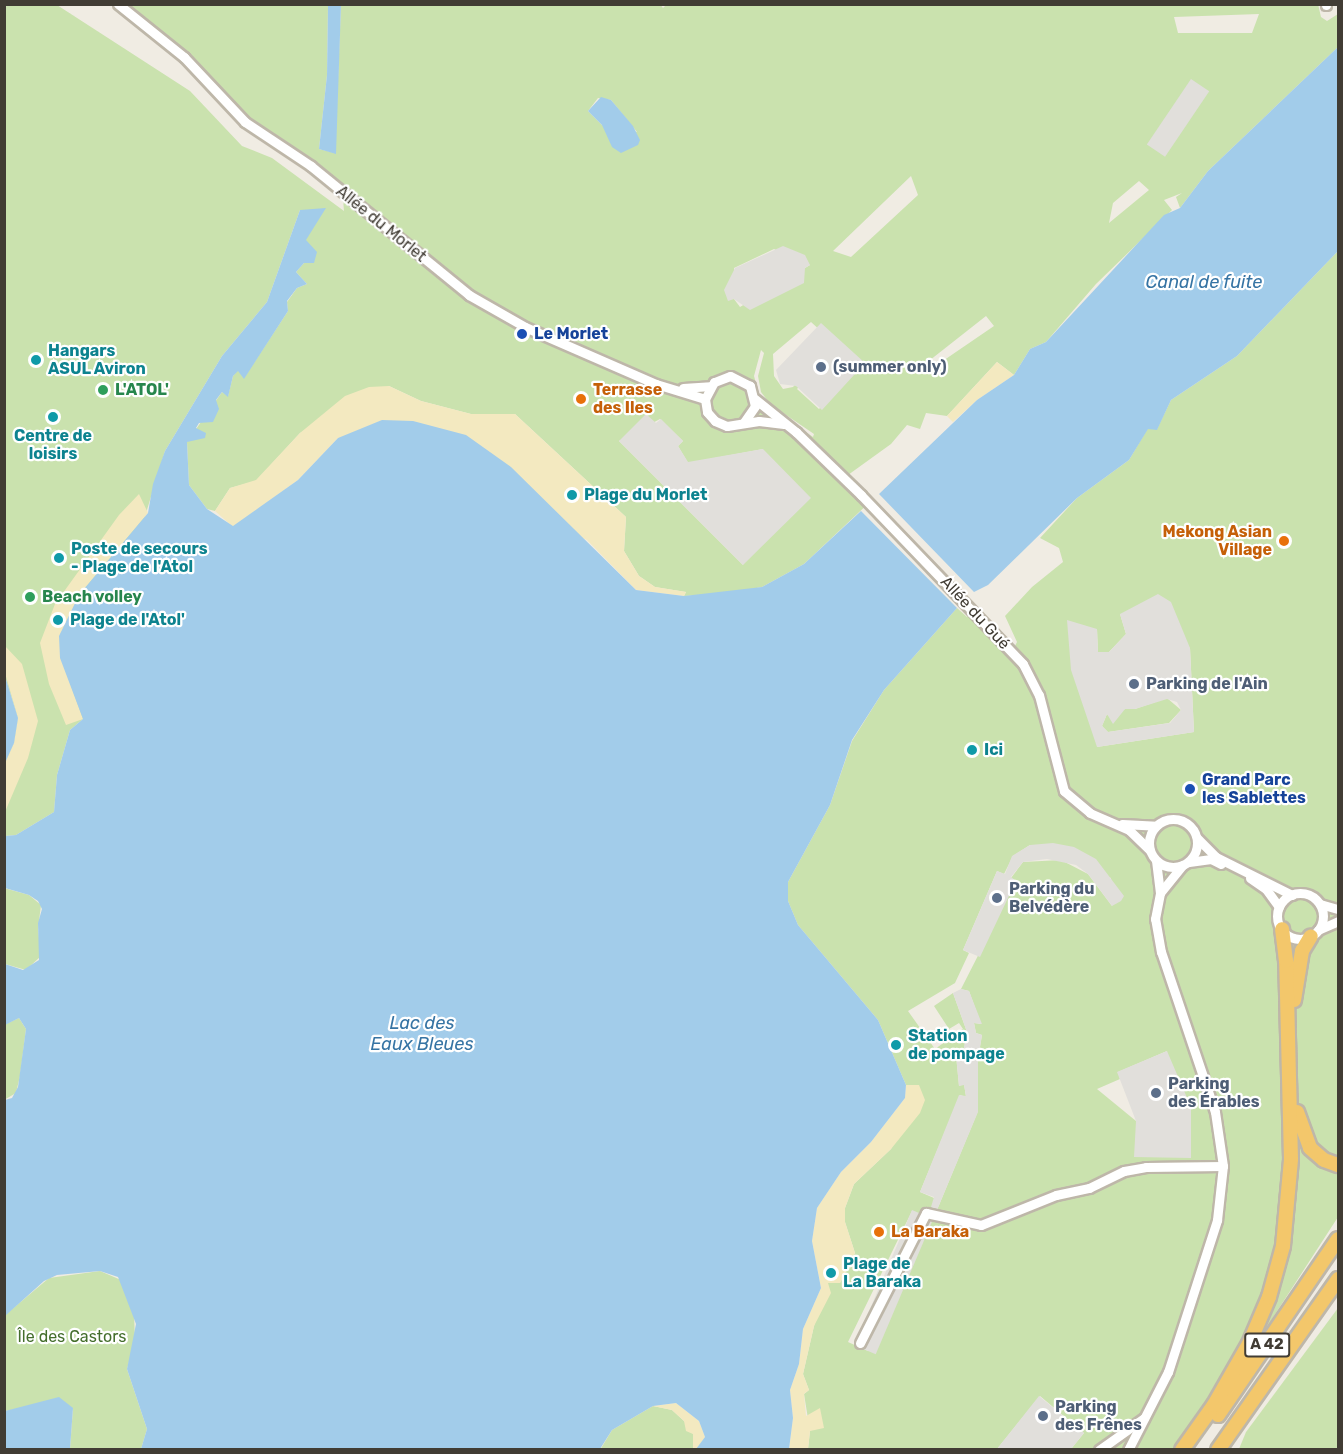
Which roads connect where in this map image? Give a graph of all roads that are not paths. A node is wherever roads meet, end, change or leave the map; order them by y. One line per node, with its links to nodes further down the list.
1 (118, 4): 3 (street, Allée du Morlet)
2 (710, 386): 3 (street, Allée du Morlet); 4 (street); 5 (street)
3 (678, 389): 4 (street, Allée du Morlet)
4 (705, 399): 6 (street)
5 (755, 399): 6 (street); 7 (street, Allée du Gué)
6 (744, 422): 7 (street)
7 (784, 424): 8 (street, Allée du Gué)
8 (1119, 824): 9 (street, Allée du Gué); 11 (street, Allée du Gué)
9 (1156, 826): 10 (street); 11 (street)
10 (1197, 838): 13 (street); 15 (street)
11 (1149, 849): 12 (street)
12 (1156, 861): 13 (street); 14 (street)
13 (1186, 863): 14 (street); 17 (street)
14 (1160, 892): 23 (street)
15 (1292, 895): 16 (street); 17 (street)
16 (1320, 904): 18 (street); 21 (street)
17 (1279, 907): 20 (street)
18 (1338, 909)
19 (1338, 921): 21 (street)
20 (1282, 929): 21 (street); 30 (highway)
21 (1315, 933): 22 (highway)
22 (1338, 1165)
23 (1222, 1166): 26 (street); 27 (street)
24 (1338, 1239): 31 (highway, A 42)
25 (1338, 1279): 32 (highway, A 42)
26 (860, 1344)
27 (1148, 1416): 28 (street); 29 (street)
28 (1099, 1449)
29 (1128, 1449)
30 (1182, 1449)
31 (1193, 1449)
32 (1218, 1449)

